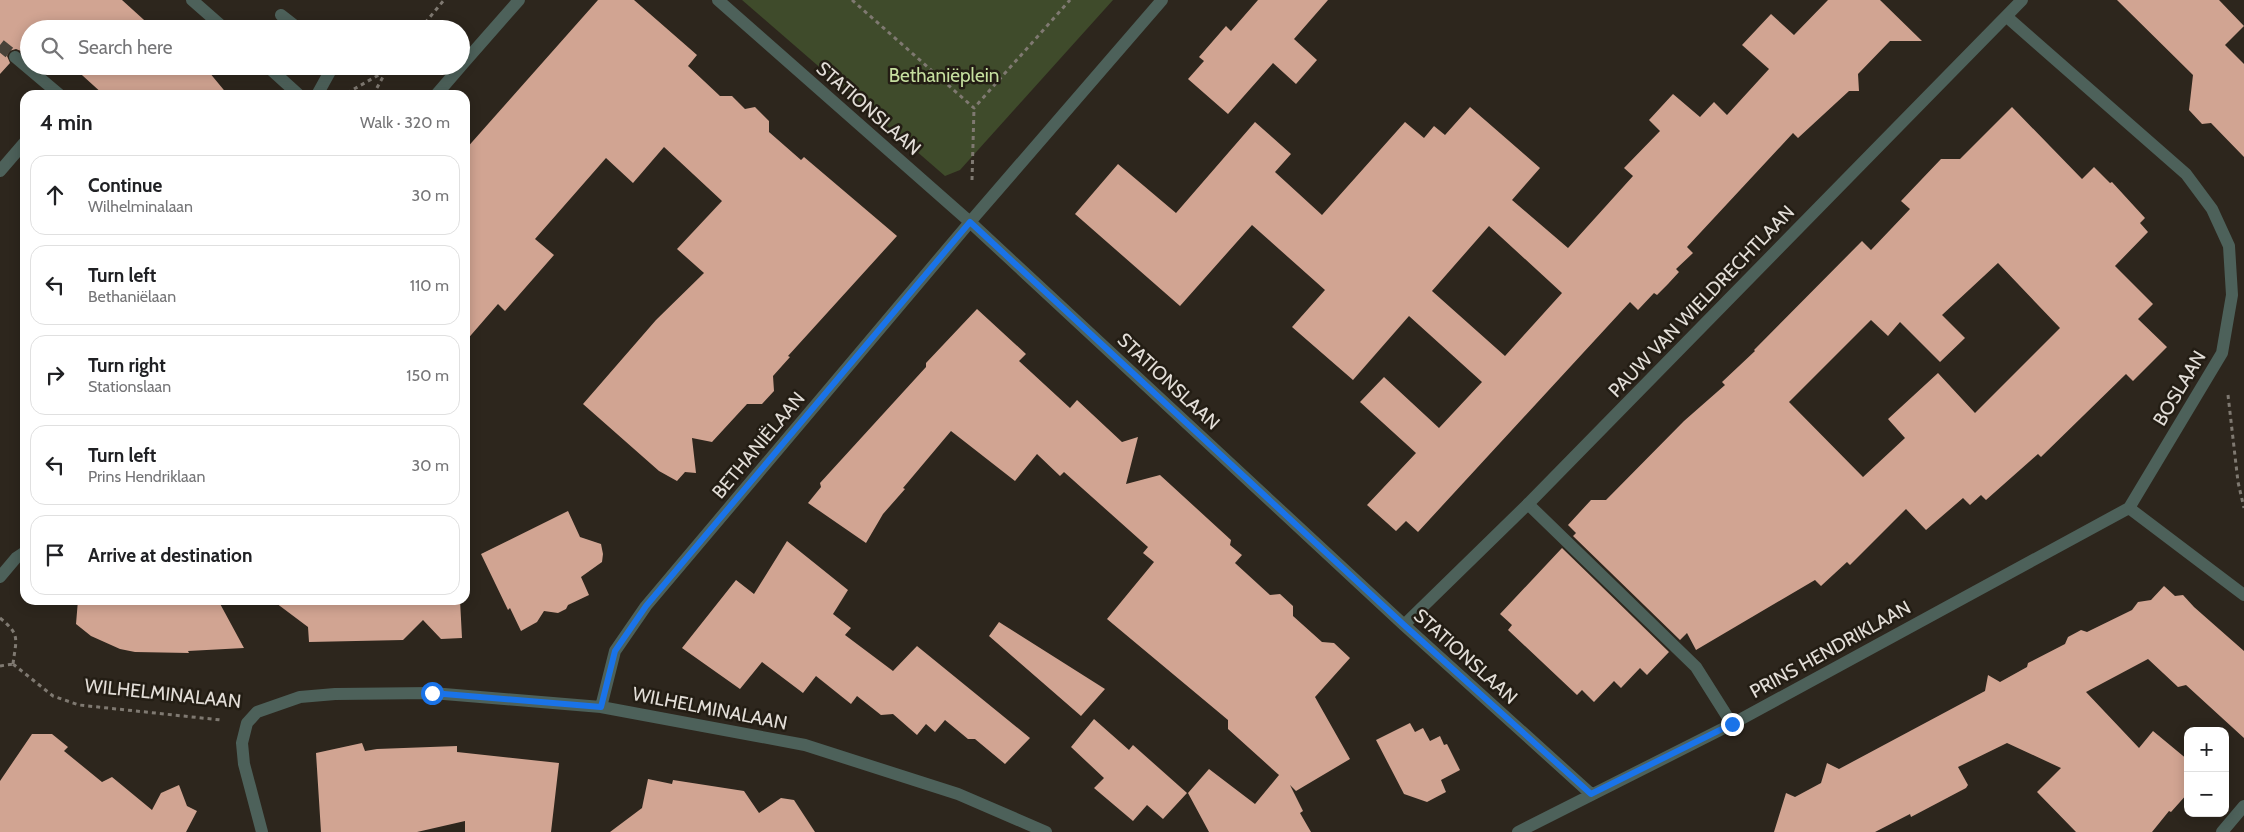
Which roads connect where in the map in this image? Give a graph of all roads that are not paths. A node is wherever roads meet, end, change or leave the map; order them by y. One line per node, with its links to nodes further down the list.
1 (192, 0): 8 (street)
2 (519, 0): 10 (street)
3 (718, 0): 23 (street, STATIONSLAAN)
4 (1162, 0): 23 (street)
5 (2022, 0): 7 (street, PAUW VAN WIELDRECHTLAAN)
6 (281, 15): 9 (street)
7 (2006, 17): 24 (street, PAUW VAN WIELDRECHTLAAN); 25 (street, BOSLAAN)
8 (214, 20)
9 (287, 20)
10 (470, 56)
11 (15, 57): 12 (street)
12 (20, 61)
13 (36, 75): 17 (street)
14 (277, 75): 18 (street)
15 (329, 75): 19 (street)
16 (453, 75): 20 (street)
17 (54, 90)
18 (293, 90)
19 (321, 90)
20 (440, 90)
21 (20, 148): 22 (street)
22 (0, 171)
23 (970, 222): 29 (street, STATIONSLAAN); 30 (street, BETHANIËLAAN)
24 (1528, 504): 29 (street, PAUW VAN WIELDRECHTLAAN); 31 (street)
25 (2130, 508): 28 (street); 31 (street, PRINS HENDRIKLAAN)
26 (20, 555): 27 (street)
27 (0, 577)
28 (2244, 595)
29 (1404, 625): 32 (street, STATIONSLAAN)
30 (601, 707): 34 (street, WILHELMINALAAN); 35 (street, WILHELMINALAAN)
31 (1732, 724): 32 (street, PRINS HENDRIKLAAN)
32 (1591, 794): 36 (street, PRINS HENDRIKLAAN)
33 (2244, 806): 37 (street)
34 (262, 832)
35 (1046, 832)
36 (1518, 832)
37 (2222, 832)

